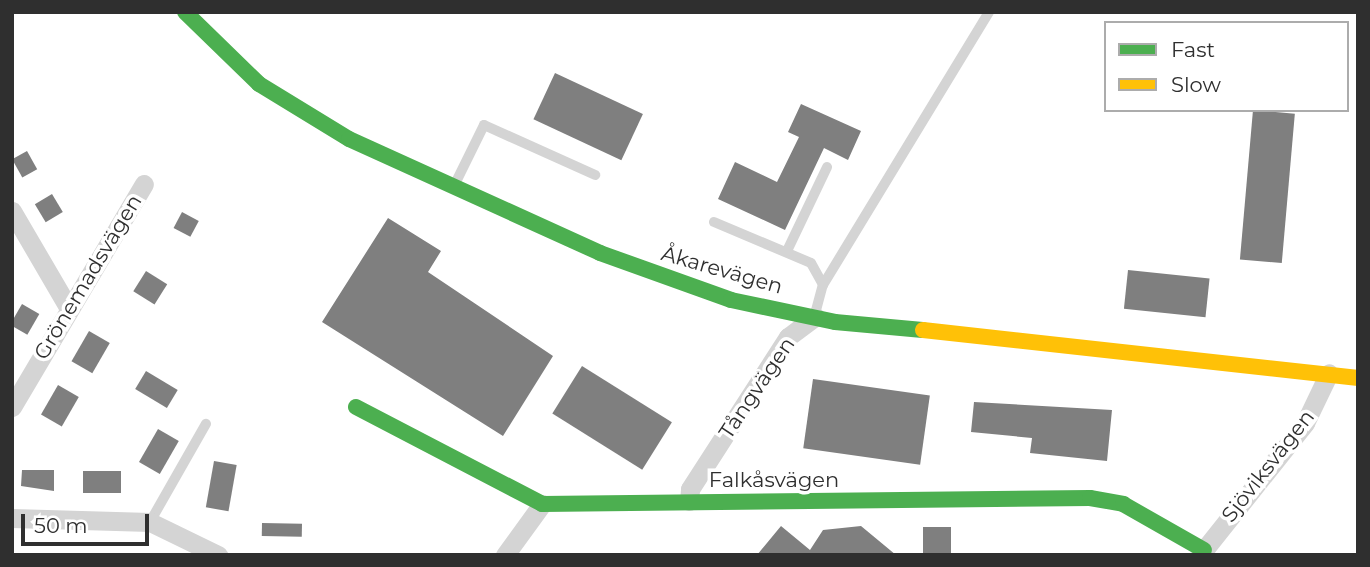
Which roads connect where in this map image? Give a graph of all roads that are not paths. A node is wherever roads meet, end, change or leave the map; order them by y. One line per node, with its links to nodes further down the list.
1 (185, 12): 6 (street, Åkarevägen)
2 (989, 12): 10 (lane)
3 (827, 167): 9 (lane)
4 (595, 174): 6 (lane)
5 (144, 184): 11 (street, Grönemadsvägen)
6 (453, 189): 12 (street, Åkarevägen)
7 (12, 211): 11 (street)
8 (714, 222): 9 (lane)
9 (787, 251): 10 (lane)
10 (823, 285): 12 (lane)
11 (68, 307): 15 (street, Grönemadsvägen)
12 (815, 317): 13 (street, Åkarevägen); 18 (street, Tångvägen)
13 (1329, 373): 14 (street, Åkarevägen); 23 (street, Sjöviksvägen)
14 (1358, 378)
15 (12, 407)
16 (356, 407): 19 (street, Falkåsvägen)
17 (206, 424): 21 (lane)
18 (689, 501): 19 (street, Falkåsvägen); 23 (street, Falkåsvägen)
19 (542, 504): 24 (street)
20 (12, 519): 21 (street)
21 (150, 522): 22 (street)
22 (207, 552)
23 (1202, 552)
24 (505, 555)

